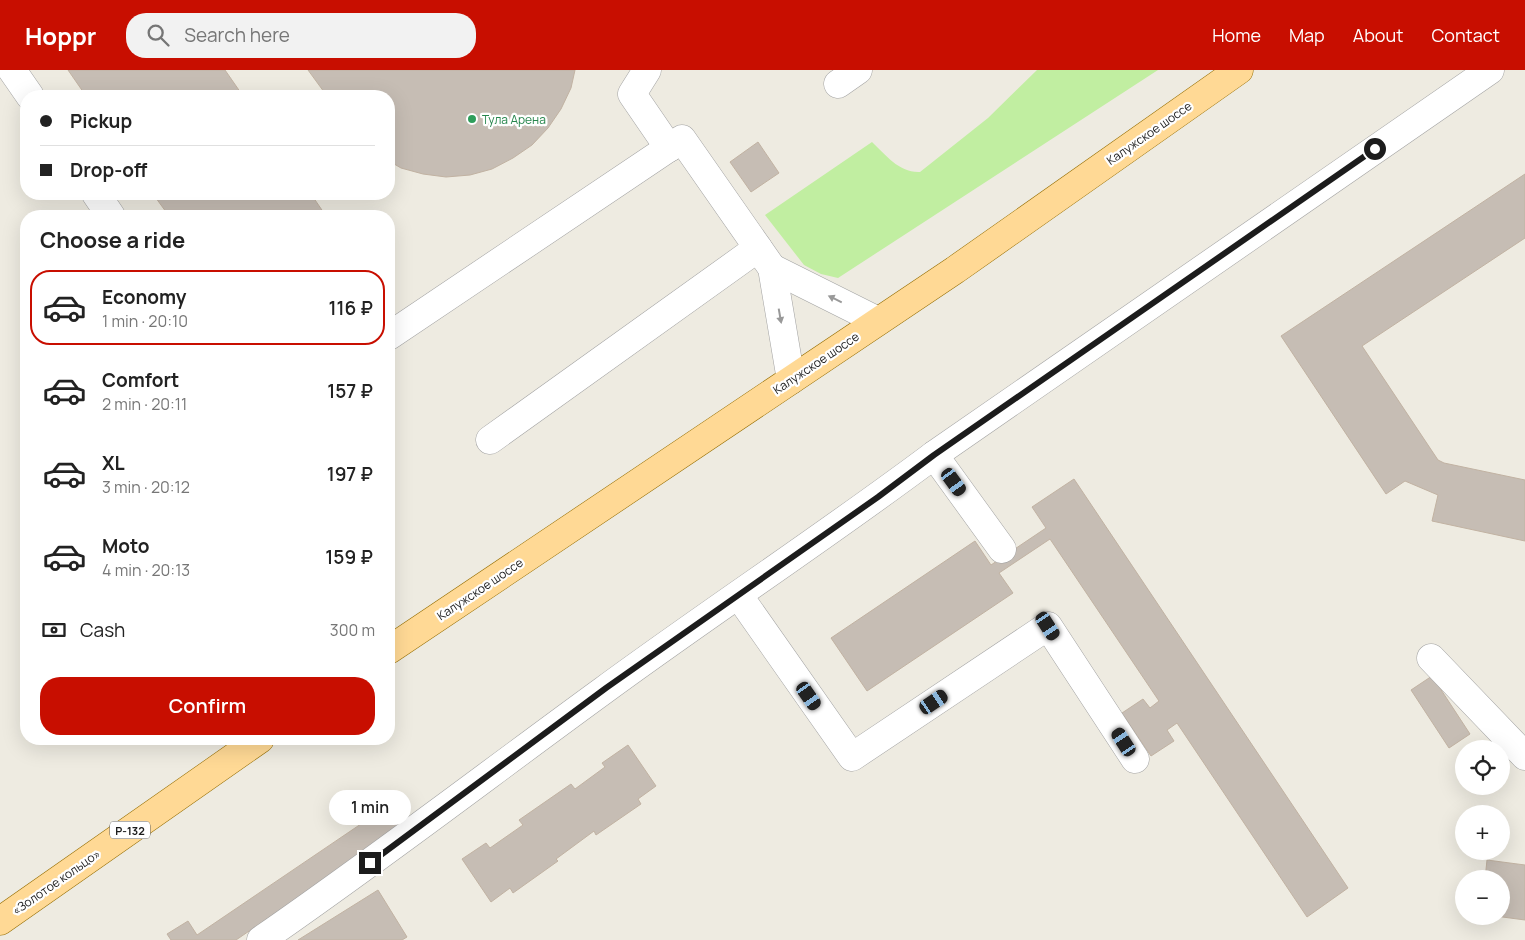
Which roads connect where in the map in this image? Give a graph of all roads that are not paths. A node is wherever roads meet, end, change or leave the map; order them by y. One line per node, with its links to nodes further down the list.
1 (12, 70): 5 (street)
2 (647, 70): 6 (street)
3 (1239, 70): 8 (main road, Калужское шоссе)
4 (1490, 70): 12 (street)
5 (26, 90)
6 (669, 148): 7 (street); 9 (street)
7 (765, 258): 8 (street, one-way to 7); 10 (street, one-way to 10); 11 (street)
8 (878, 321): 10 (main road, Калужское шоссе)
9 (395, 332)
10 (791, 380): 15 (main road, Калужское шоссе)
11 (490, 440)
12 (934, 455): 13 (street); 14 (street)
13 (1002, 549)
14 (739, 596): 19 (street); 21 (street)
15 (395, 646)
16 (1431, 658): 18 (street)
17 (251, 745): 20 (main road, «Золотое кольцо» / Р-132)
18 (1525, 756)
19 (1135, 759)
20 (0, 921)
21 (261, 940)

